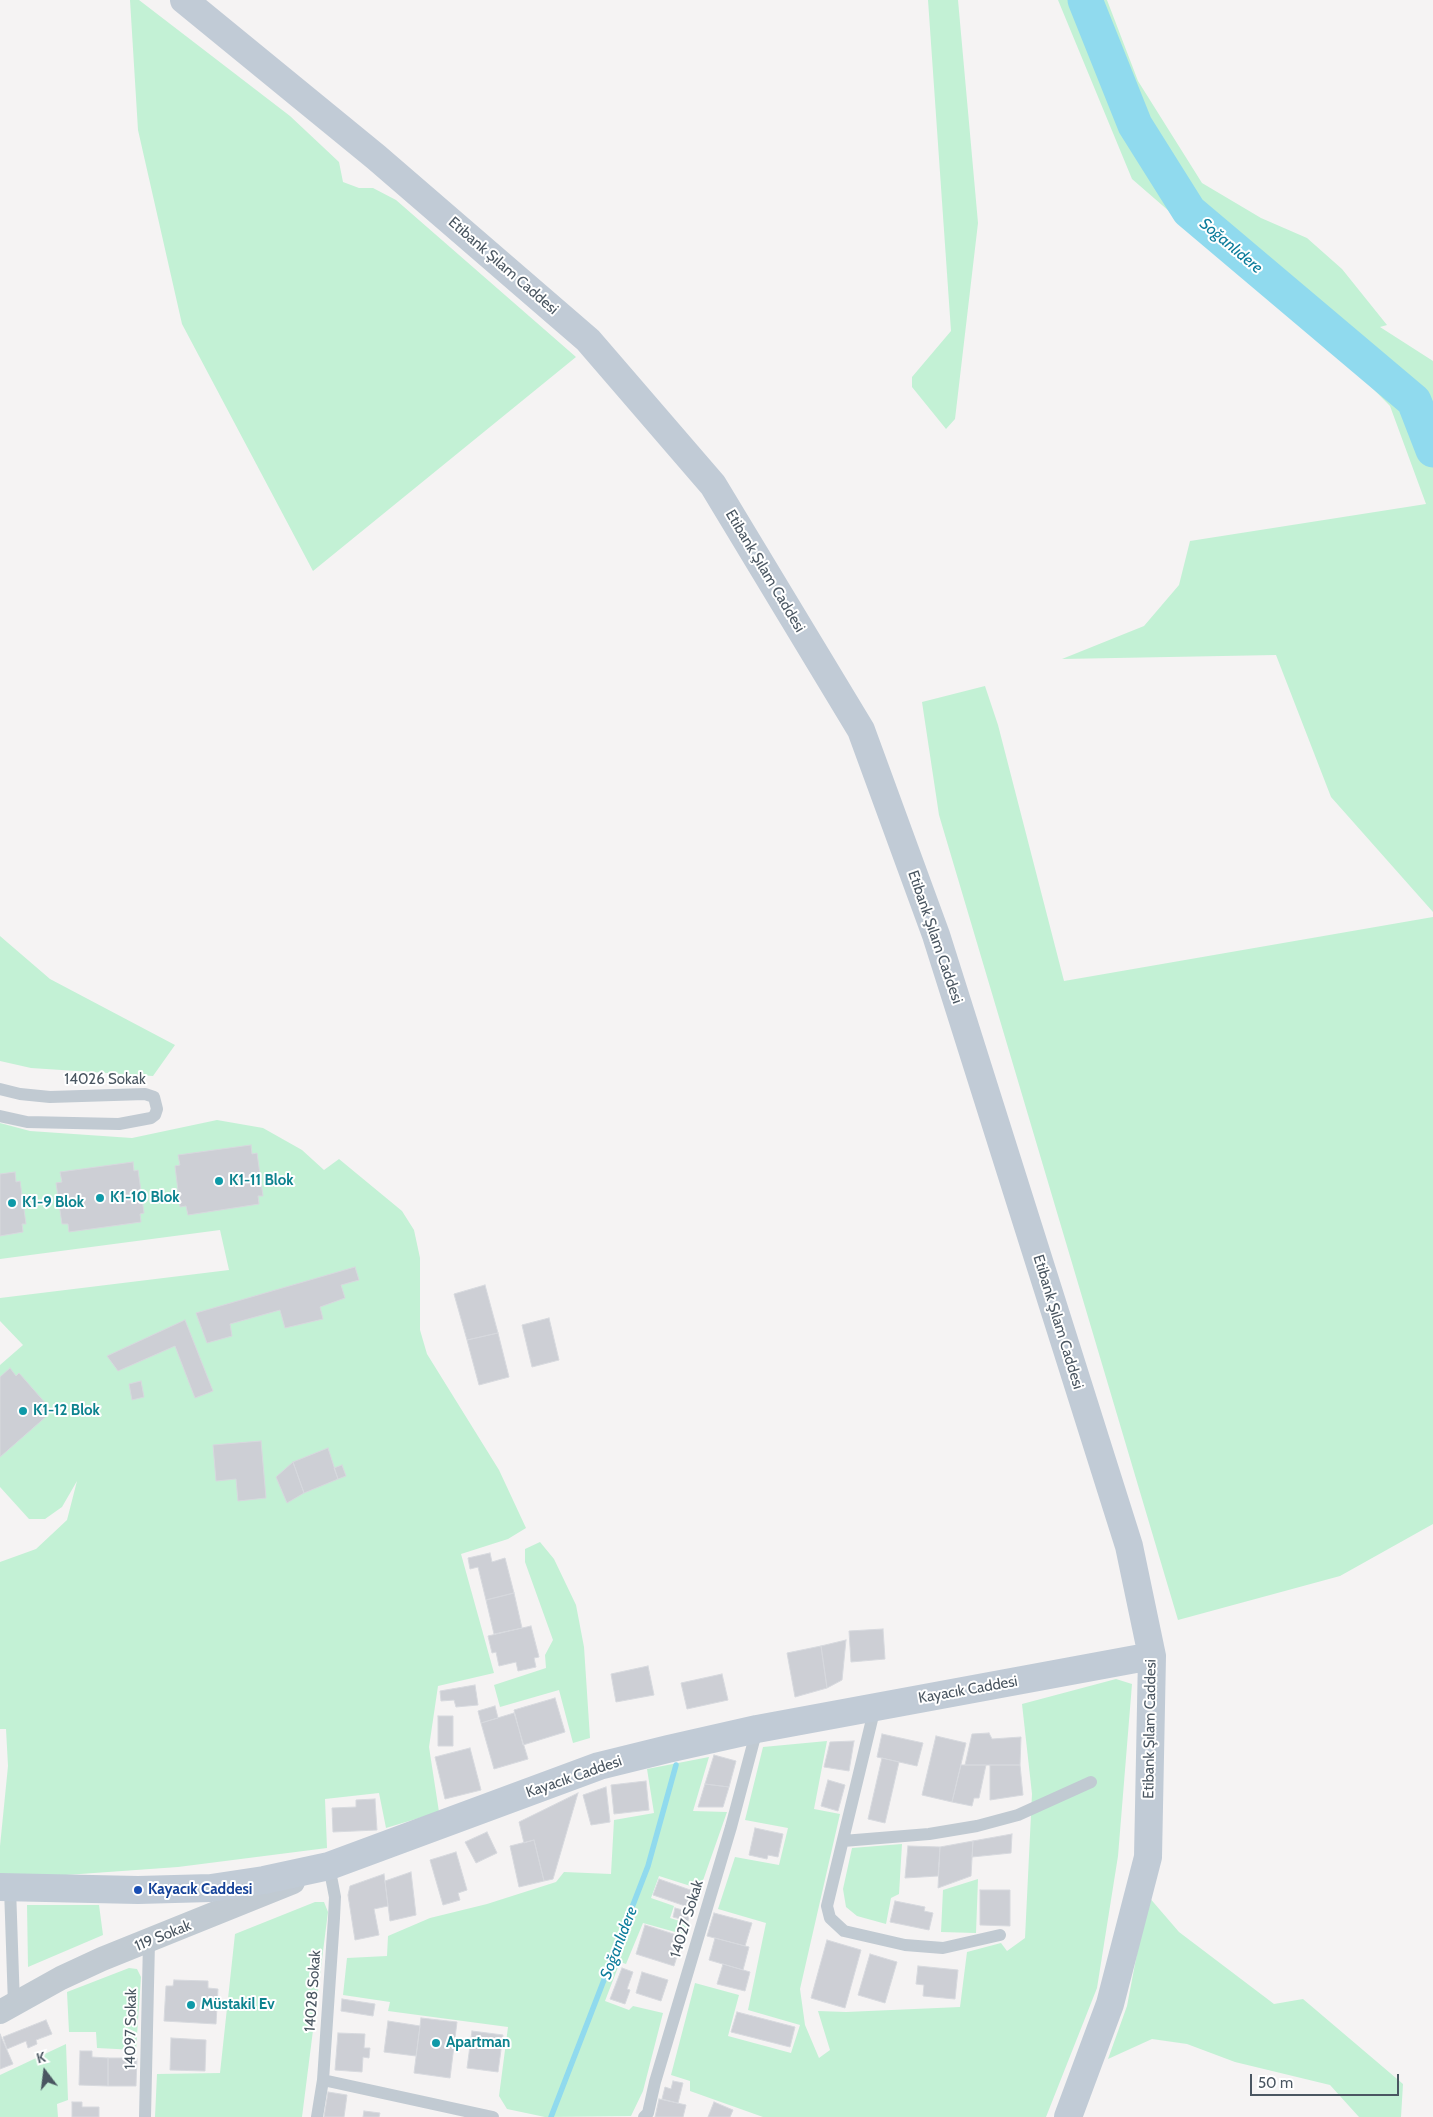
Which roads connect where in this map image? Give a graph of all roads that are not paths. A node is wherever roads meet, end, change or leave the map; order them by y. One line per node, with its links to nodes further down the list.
1 (184, 0): 4 (street, Etibank Şılam Caddesi)
2 (0, 1089): 3 (lane, 14026 Sokak)
3 (0, 1116)
4 (1152, 1656): 5 (street, Kayacık Caddesi); 19 (street, Etibank Şılam Caddesi)
5 (874, 1707): 6 (street, Kayacık Caddesi); 8 (lane)
6 (757, 1729): 9 (street, Kayacık Caddesi); 18 (lane, 14027 Sokak)
7 (1091, 1782): 8 (lane)
8 (844, 1841): 11 (lane)
9 (329, 1866): 10 (street, Kayacık Caddesi); 12 (street, 119 Sokak); 14 (lane, 14028 Sokak)
10 (5, 1888): 13 (lane)
11 (1000, 1935)
12 (149, 1942): 13 (street, 119 Sokak); 15 (lane, 14097 Sokak)
13 (7, 2008)
14 (323, 2080): 16 (lane, 14028 Sokak); 17 (lane)
15 (145, 2117)
16 (317, 2117)
17 (494, 2117)
18 (644, 2117)
19 (1068, 2117)

